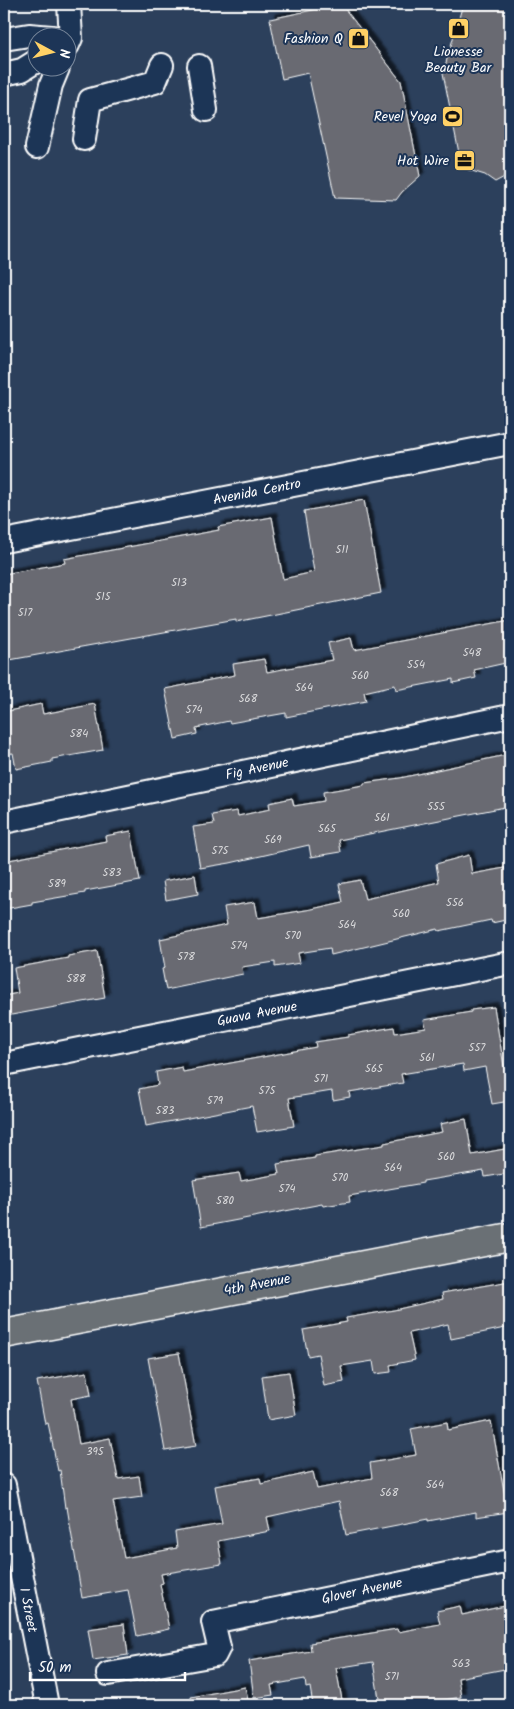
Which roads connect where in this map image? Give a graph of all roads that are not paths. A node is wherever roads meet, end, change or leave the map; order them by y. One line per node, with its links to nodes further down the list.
1 (69, 4): 2 (street)
2 (68, 28)
3 (28, 34): 4 (street)
4 (4, 39)
5 (162, 65): 11 (street)
6 (28, 66): 8 (street)
7 (199, 66): 10 (street)
8 (4, 74)
9 (54, 78): 12 (street)
10 (206, 110)
11 (84, 139)
12 (37, 147)
13 (510, 443): 14 (street, Avenida Centro)
14 (4, 541)
15 (510, 716): 16 (street, Fig Avenue)
16 (4, 822)
17 (510, 963): 18 (street, Guava Avenue)
18 (4, 1064)
19 (510, 1236): 20 (main road, 4th Avenue)
20 (4, 1334)
21 (4, 1485): 24 (street, I Street)
22 (510, 1560): 23 (street, Glover Avenue)
23 (108, 1674)
24 (46, 1705)

